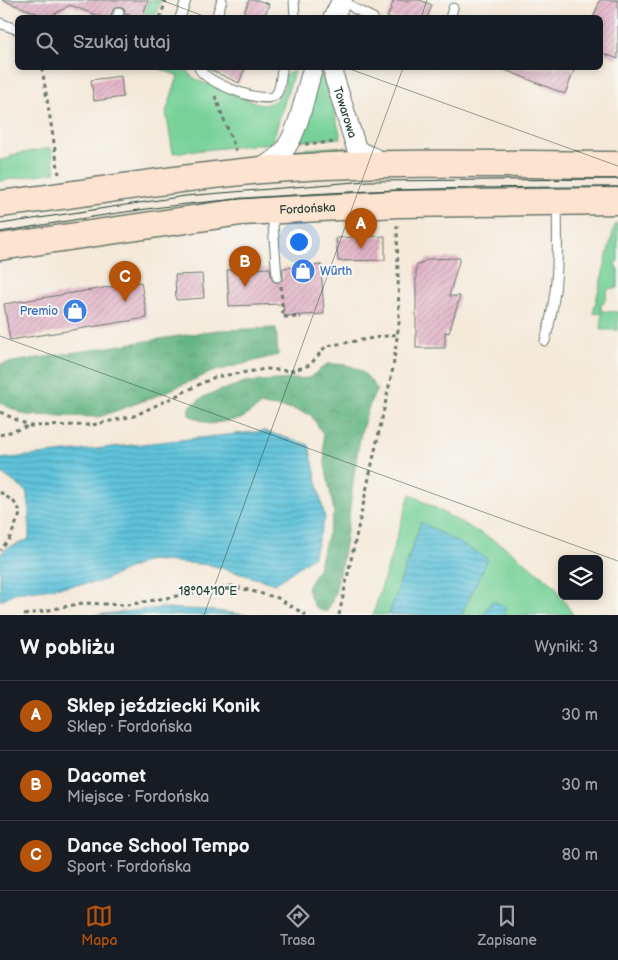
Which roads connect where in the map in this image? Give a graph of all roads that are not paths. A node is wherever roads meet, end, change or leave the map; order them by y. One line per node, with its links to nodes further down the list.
1 (186, 0): 6 (lane)
2 (222, 0): 7 (lane)
3 (294, 0): 8 (lane)
4 (343, 0): 9 (street); 10 (lane)
5 (453, 8): 11 (lane)
6 (181, 15)
7 (217, 15)
8 (295, 15)
9 (335, 15)
10 (367, 15)
11 (451, 15)
12 (0, 24): 13 (lane)
13 (15, 29)
14 (200, 70): 15 (lane)
15 (280, 70)
16 (311, 70): 20 (street)
17 (334, 70): 19 (street, Towarowa)
18 (618, 164): 19 (main road)
19 (392, 165): 20 (main road)
20 (257, 171): 23 (main road)
21 (618, 201): 22 (main road, Fordońska)
22 (557, 202): 24 (main road, Fordońska); 27 (lane)
23 (0, 204)
24 (272, 211): 25 (main road, Fordońska); 26 (lane)
25 (0, 247)
26 (279, 280)
27 (545, 341)

